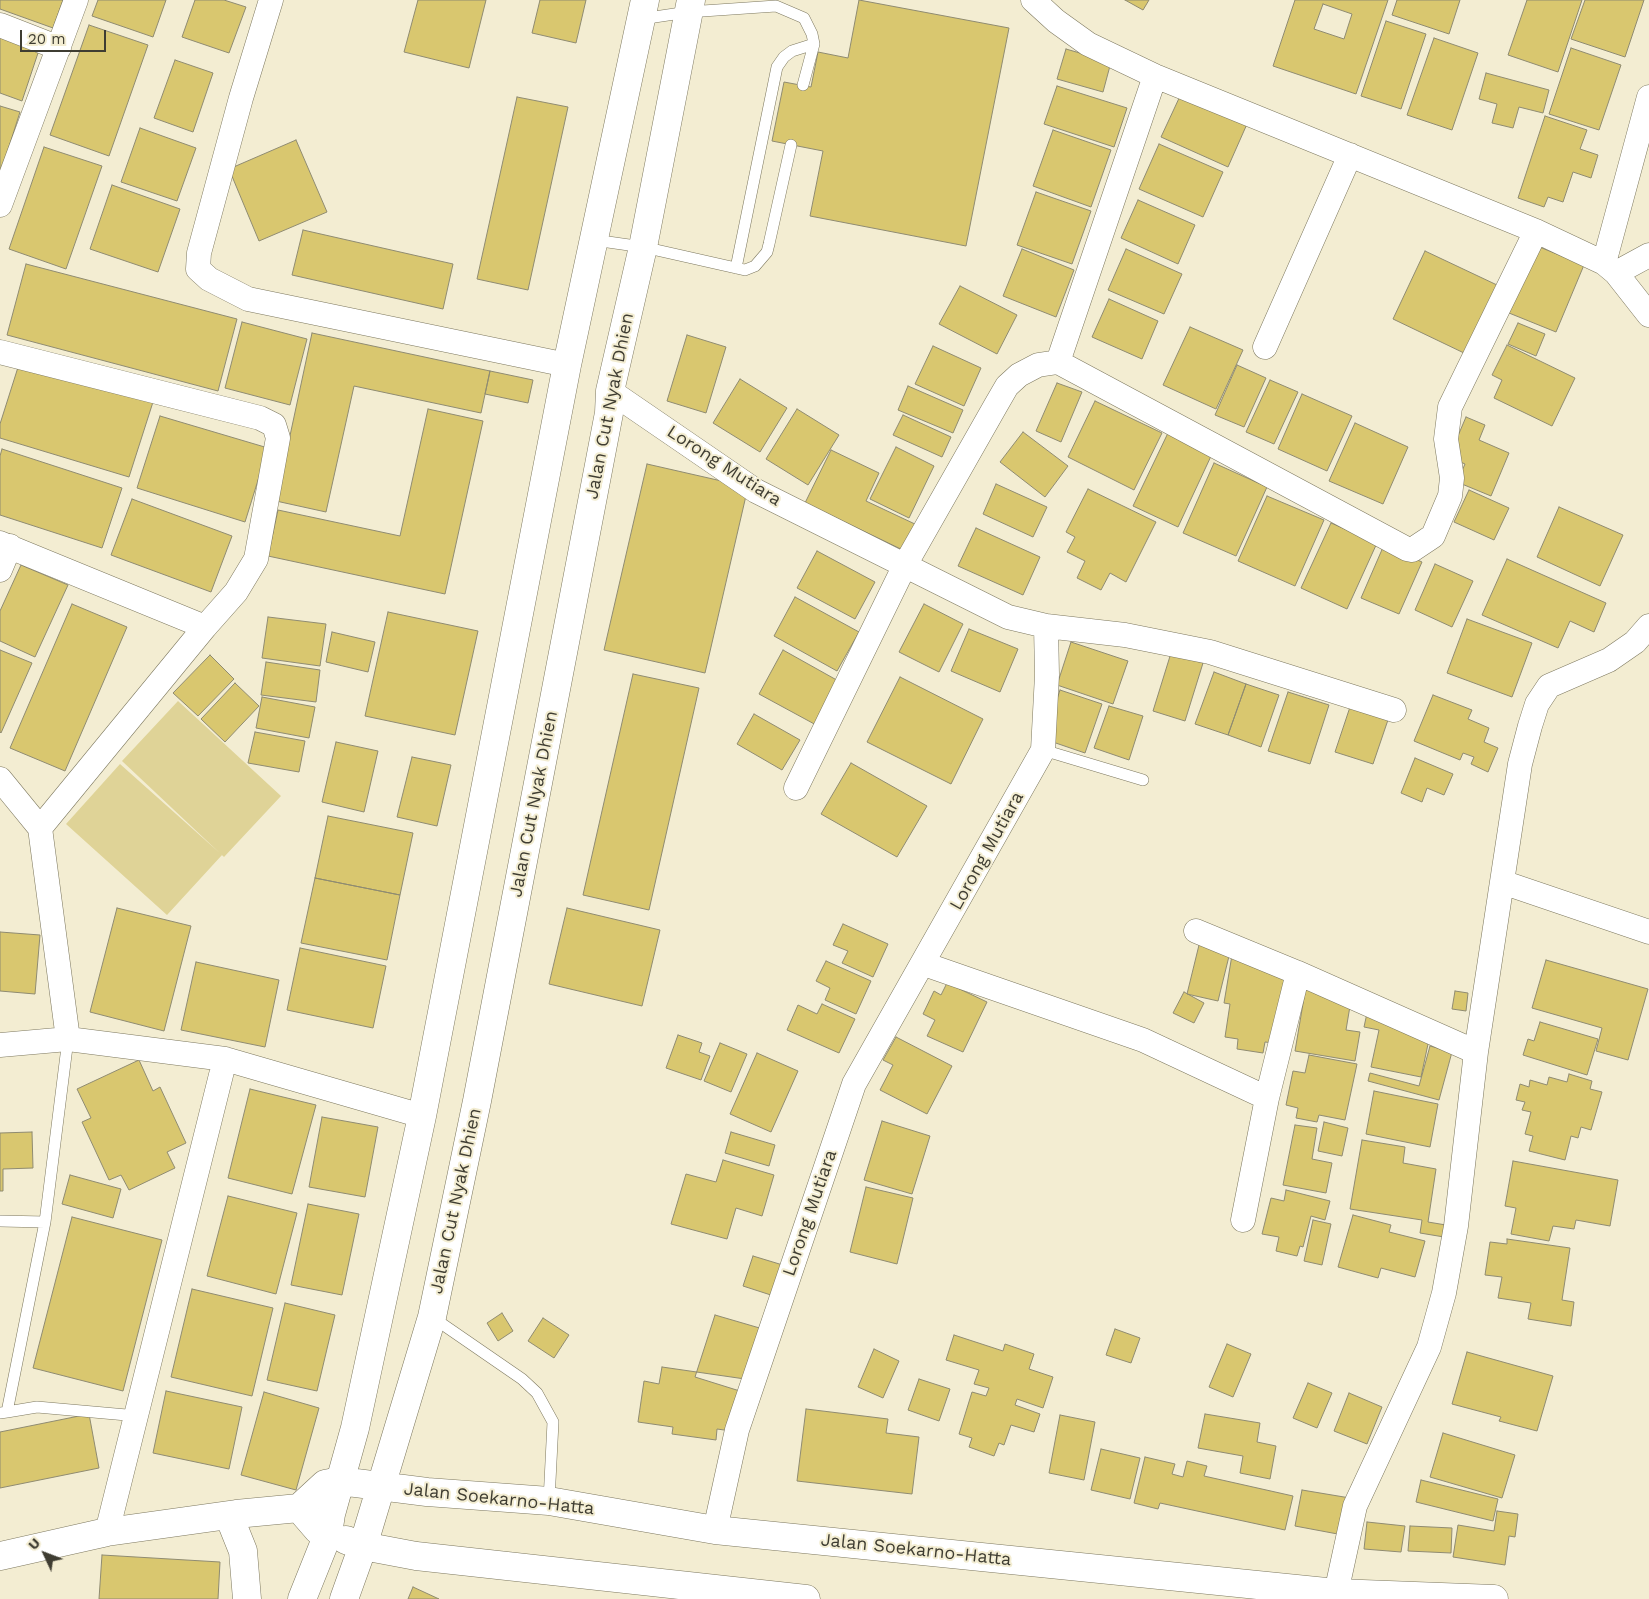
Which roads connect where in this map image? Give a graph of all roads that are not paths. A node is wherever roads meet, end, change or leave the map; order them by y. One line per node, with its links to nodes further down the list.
1 (76, 0): 8 (street)
2 (271, 0): 25 (street)
3 (1033, 0): 9 (street)
4 (689, 6): 5 (lane); 7 (lane); 17 (main road, Jalan Cut Nyak Dhien)
5 (642, 10): 16 (main road)
6 (0, 25): 8 (street)
7 (814, 44): 10 (lane); 19 (lane)
8 (59, 48): 14 (street)
9 (1156, 76): 13 (street); 24 (street)
10 (803, 85)
11 (1649, 97): 20 (street)
12 (791, 145): 19 (lane)
13 (1350, 155): 15 (street); 22 (street)
14 (0, 205)
15 (1536, 231): 20 (street); 24 (street)
16 (594, 240): 17 (lane); 25 (main road)
17 (643, 246): 19 (lane); 26 (main road, Jalan Cut Nyak Dhien)
18 (1649, 255): 20 (street)
19 (736, 268)
20 (1610, 268): 21 (street)
21 (1649, 316)
22 (1265, 347)
23 (0, 352): 32 (street)
24 (1058, 362): 28 (street)
25 (567, 365): 49 (main road)
26 (610, 391): 28 (street, Lorong Mutiara); 53 (main road, Jalan Cut Nyak Dhien)
27 (5, 544): 29 (street); 32 (street)
28 (905, 565): 30 (street, Lorong Mutiara); 37 (street)
29 (0, 570)
30 (1046, 626): 33 (street); 34 (street, Lorong Mutiara)
31 (1649, 626): 39 (street)
32 (205, 627): 38 (street)
33 (1394, 710)
34 (1043, 750): 36 (lane); 42 (street, Lorong Mutiara)
35 (0, 779): 38 (street)
36 (1143, 780)
37 (796, 788)
38 (40, 828): 44 (street)
39 (1502, 882): 41 (street); 46 (street)
40 (1196, 931): 43 (street)
41 (1649, 932)
42 (924, 964): 48 (street); 61 (street, Lorong Mutiara)
43 (1298, 973): 46 (street); 48 (street)
44 (68, 1039): 45 (street); 47 (street); 52 (lane)
45 (0, 1045)
46 (1476, 1052): 66 (street)
47 (225, 1059): 49 (street); 55 (street)
48 (1267, 1098): 50 (street)
49 (422, 1116): 56 (main road)
50 (1243, 1220)
51 (0, 1221): 52 (lane)
52 (45, 1222): 54 (lane)
53 (432, 1317): 57 (main road, Jalan Cut Nyak Dhien); 58 (lane)
54 (4, 1412): 55 (lane)
55 (138, 1416): 62 (street)
56 (340, 1481): 57 (main road, Jalan Soekarno-Hatta); 59 (main road); 63 (main road)
57 (381, 1486): 58 (main road, Jalan Soekarno-Hatta); 64 (main road, Jalan Cut Nyak Dhien)
58 (549, 1501): 61 (main road, Jalan Soekarno-Hatta)
59 (299, 1508): 60 (main road); 63 (main road)
60 (229, 1516): 62 (main road); 67 (main road)
61 (715, 1530): 66 (main road, Jalan Soekarno-Hatta)
62 (107, 1532): 65 (main road)
63 (328, 1534): 64 (main road); 68 (main road)
64 (363, 1546): 69 (main road, Jalan Cut Nyak Dhien); 70 (main road)
65 (0, 1556)
66 (1336, 1593): 71 (main road, Jalan Soekarno-Hatta)
67 (247, 1599)
68 (302, 1599)
69 (344, 1599)
70 (806, 1599)
71 (1494, 1599)

